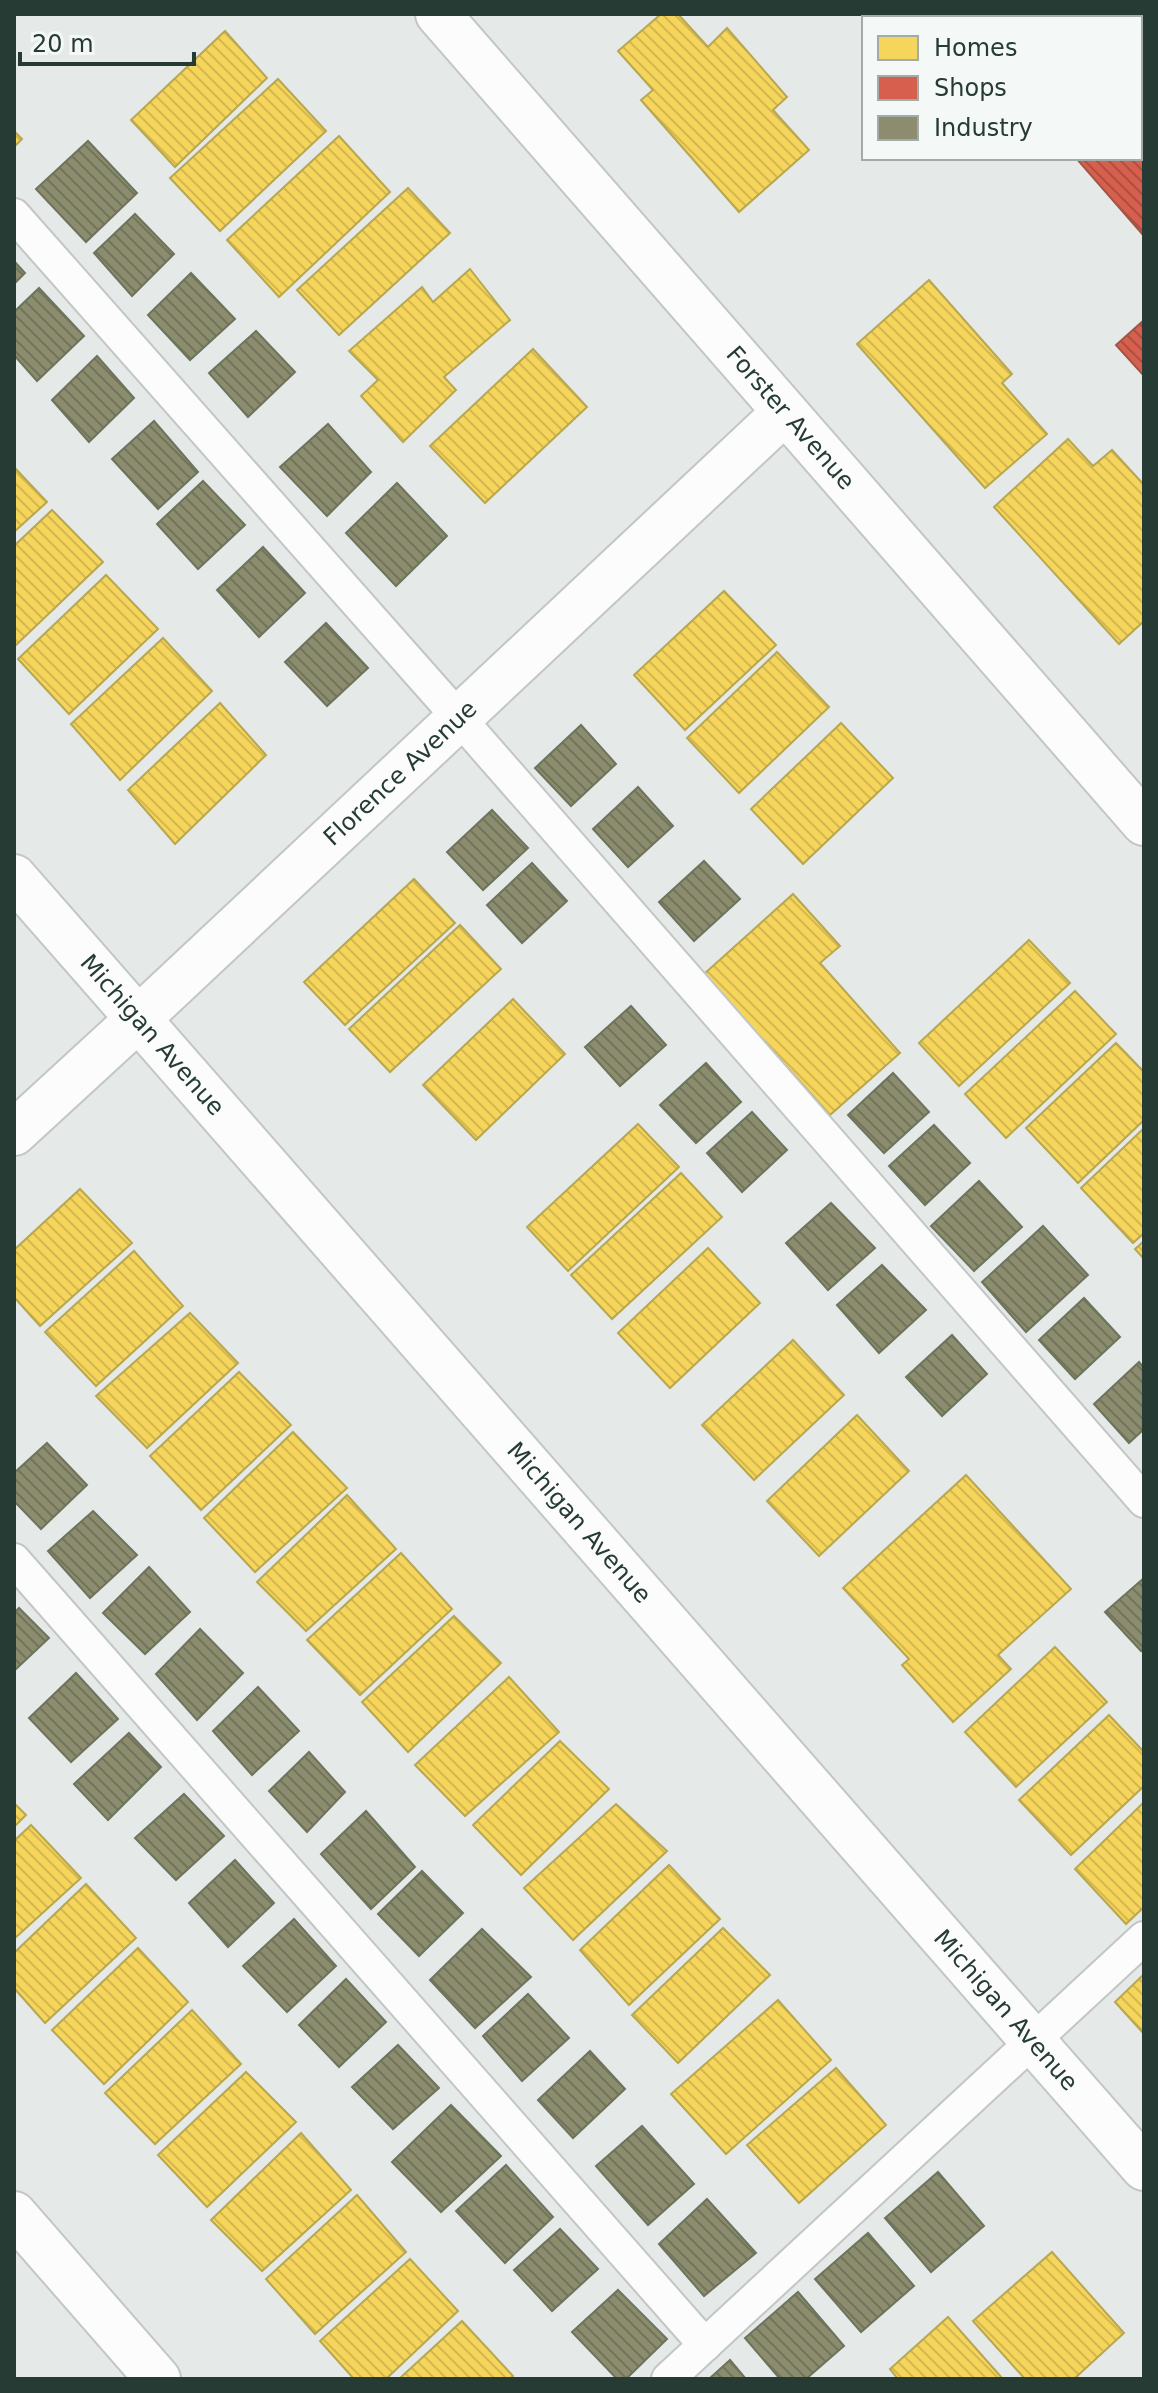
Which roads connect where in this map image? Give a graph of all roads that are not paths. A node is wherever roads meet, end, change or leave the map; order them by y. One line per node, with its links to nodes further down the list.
1 (438, 14): 3 (street, Forster Avenue)
2 (14, 215): 4 (lane)
3 (785, 412): 4 (street, Florence Avenue); 5 (street, Forster Avenue)
4 (459, 718): 7 (street, Florence Avenue); 9 (lane)
5 (1144, 823)
6 (14, 877): 7 (street, Michigan Avenue)
7 (138, 1019): 8 (street, Florence Avenue); 12 (street, Michigan Avenue)
8 (14, 1133)
9 (1144, 1501)
10 (14, 1560): 15 (lane)
11 (1144, 1938): 12 (lane)
12 (1034, 2042): 13 (street, Michigan Avenue); 15 (lane)
13 (1144, 2168)
14 (14, 2214): 16 (street)
15 (705, 2345): 17 (lane)
16 (158, 2379)
17 (668, 2379)

